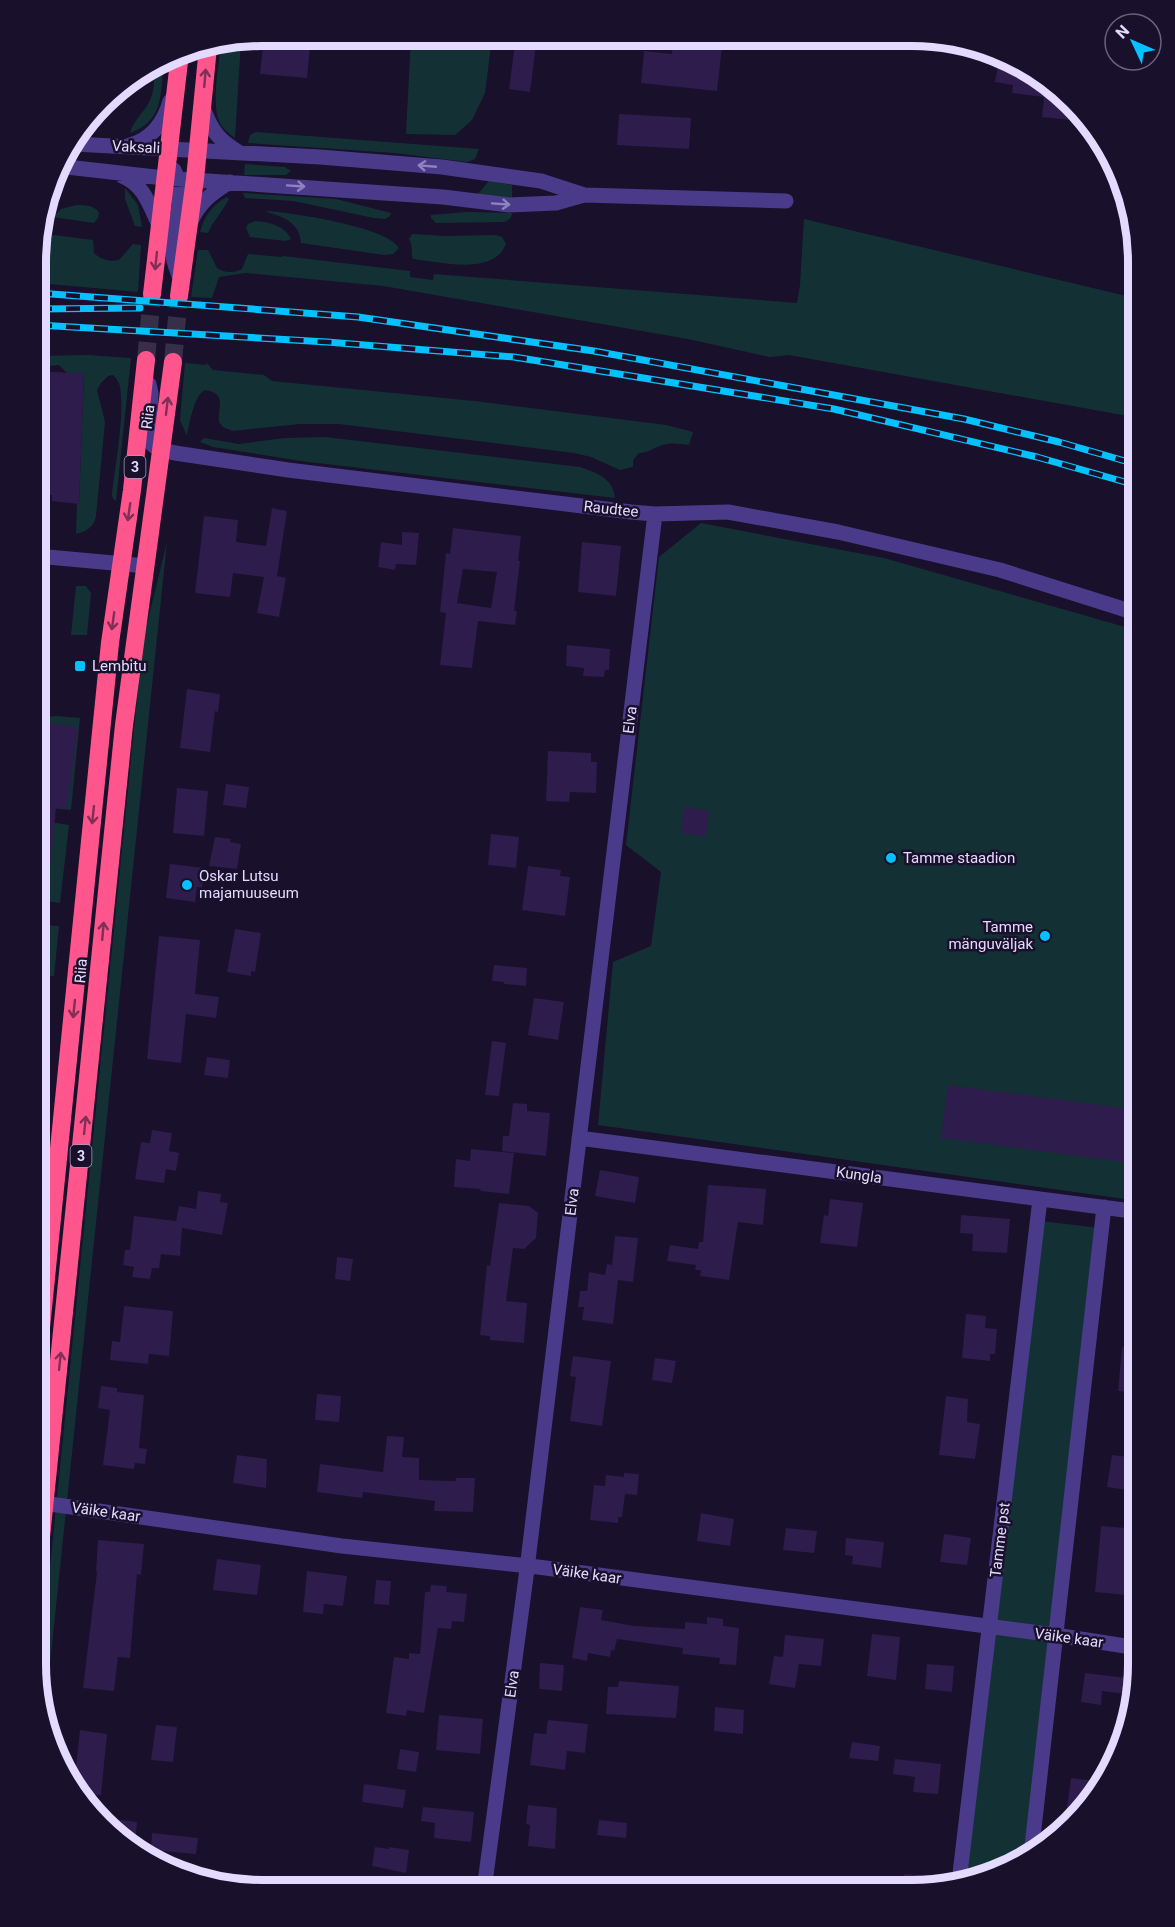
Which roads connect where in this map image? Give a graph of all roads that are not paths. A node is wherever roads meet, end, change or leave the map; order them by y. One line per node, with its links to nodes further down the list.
1 (207, 54): 4 (highway, one-way to 1)
2 (179, 64): 3 (highway)
3 (177, 81): 6 (street); 8 (highway)
4 (202, 107): 7 (street); 8 (highway)
5 (82, 144): 6 (street, Vaksali)
6 (127, 146): 8 (street, Vaksali)
7 (240, 153): 8 (street); 12 (street, one-way to 7)
8 (180, 163): 10 (street, Vaksali); 11 (street); 14 (highway); 15 (highway); 16 (street)
9 (69, 167): 10 (street, Vaksali)
10 (117, 174): 14 (street)
11 (230, 182): 12 (street, one-way to 12); 15 (street)
12 (584, 195): 13 (street)
13 (786, 201)
14 (160, 227): 17 (highway, one-way to 17)
15 (187, 229): 16 (highway)
16 (180, 288)
17 (152, 294)
18 (173, 362): 20 (highway, Riia / 3, one-way to 18)
19 (146, 365): 20 (street); 23 (highway, Riia / 3, one-way to 23)
20 (162, 450): 21 (street, Raudtee); 24 (highway, Riia / 3)
21 (655, 514): 25 (street, Raudtee); 26 (street, Elva)
22 (46, 557): 23 (street)
23 (122, 564): 24 (street); 30 (highway, Riia / 3, one-way to 30)
24 (146, 566): 31 (highway, Riia / 3, one-way to 24)
25 (1129, 611)
26 (579, 1138): 27 (street, Kungla); 33 (street, Elva)
27 (1040, 1199): 28 (street, Kungla); 34 (street, Tamme pst)
28 (1104, 1207): 29 (street, Kungla); 35 (street)
29 (1129, 1211)
30 (46, 1279)
31 (46, 1452)
32 (46, 1504): 33 (street, Väike kaar)
33 (527, 1566): 34 (street, Väike kaar); 39 (street, Elva)
34 (990, 1627): 35 (street, Väike kaar); 38 (street, Tamme pst)
35 (1055, 1635): 36 (street, Väike kaar); 37 (street)
36 (1129, 1647)
37 (1032, 1844)
38 (960, 1875)
39 (485, 1880)

